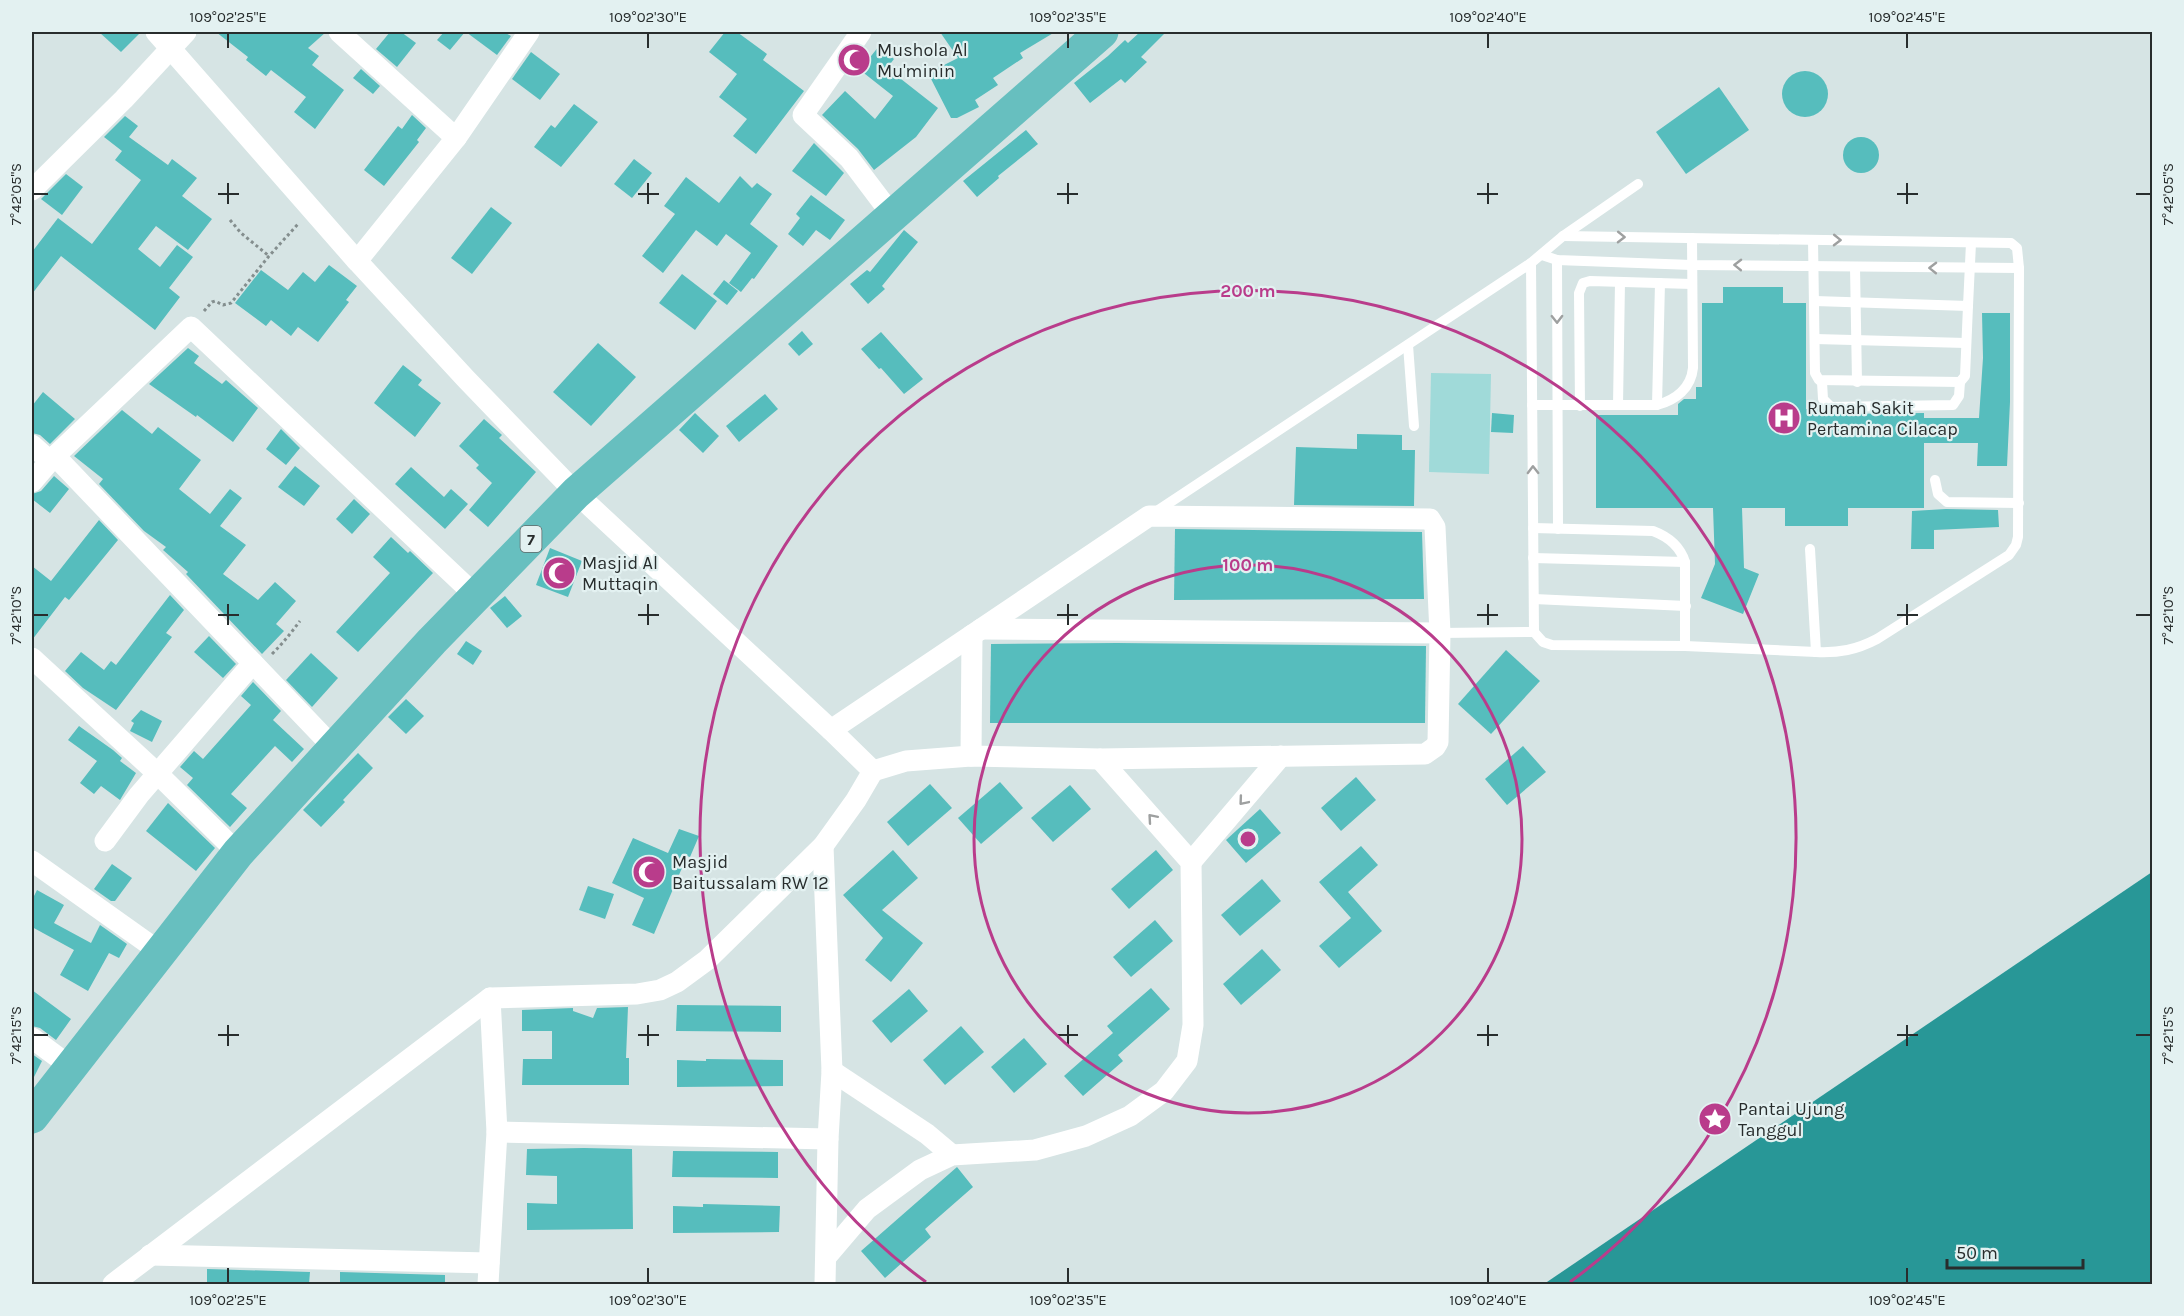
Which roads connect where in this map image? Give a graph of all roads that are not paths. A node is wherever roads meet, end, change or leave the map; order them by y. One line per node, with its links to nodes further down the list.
1 (156, 32): 7 (street)
2 (186, 32): 7 (street)
3 (339, 32): 8 (street)
4 (529, 32): 8 (street)
5 (1102, 32): 11 (highway, 7)
6 (853, 35): 11 (street)
7 (169, 48): 10 (street); 18 (street)
8 (456, 138): 18 (street)
9 (1638, 184): 12 (lane)
10 (32, 190)
11 (892, 215): 48 (highway, 7)
12 (1563, 236): 13 (lane, one-way to 13); 16 (lane)
13 (1692, 238): 14 (lane); 20 (lane)
14 (1813, 240): 15 (lane, one-way to 15); 21 (lane)
15 (1971, 243): 23 (lane); 24 (lane)
16 (1542, 255): 17 (lane); 19 (lane)
17 (1557, 260): 20 (lane); 41 (lane, one-way to 41)
18 (357, 261): 48 (street)
19 (1531, 263): 34 (lane); 38 (lane)
20 (1692, 265): 21 (lane, one-way to 20); 27 (lane)
21 (1814, 266): 22 (lane); 28 (lane)
22 (1855, 267): 23 (lane, one-way to 22); 29 (lane)
23 (1969, 268): 24 (lane); 30 (lane)
24 (2019, 268): 49 (lane)
25 (1620, 282): 26 (lane); 39 (lane); 42 (lane)
26 (1659, 283): 27 (lane); 40 (lane)
27 (1692, 284): 40 (lane)
28 (1815, 301): 29 (lane); 31 (lane)
29 (1855, 302): 30 (lane); 32 (lane)
30 (1968, 306): 33 (lane)
31 (1815, 339): 32 (lane); 35 (lane)
32 (1857, 340): 33 (lane); 36 (lane)
33 (1966, 344): 37 (lane)
34 (1408, 345): 43 (lane); 50 (lane)
35 (1822, 382): 36 (lane); 37 (lane)
36 (1857, 382): 37 (lane)
37 (1960, 382)
38 (1532, 405): 41 (lane); 51 (lane, one-way to 38)
39 (1618, 405): 40 (lane); 42 (lane)
40 (1657, 405)
41 (1558, 406): 42 (lane); 52 (lane)
42 (1580, 406)
43 (1414, 426)
44 (32, 445): 45 (street)
45 (52, 458): 47 (street); 56 (street); 65 (street)
46 (1935, 480): 49 (lane)
47 (32, 483)
48 (576, 493): 56 (highway, 7); 66 (street)
49 (2019, 503): 63 (lane)
50 (1149, 516): 59 (street); 61 (street)
51 (1533, 528): 52 (lane); 54 (lane)
52 (1558, 529): 55 (lane)
53 (1810, 549): 63 (lane)
54 (1533, 558): 55 (lane); 57 (lane)
55 (1685, 562): 58 (lane)
56 (476, 596): 67 (highway, 7)
57 (1534, 599): 58 (lane); 60 (lane)
58 (1686, 606): 62 (lane)
59 (977, 632): 61 (street); 66 (street); 68 (street)
60 (1534, 632): 61 (lane); 62 (lane)
61 (1440, 633): 69 (street)
62 (1685, 646): 63 (lane)
63 (1816, 652)
64 (32, 658): 72 (street)
65 (255, 665): 67 (street); 72 (street)
66 (831, 730): 71 (street)
67 (334, 748): 75 (highway, 7)
68 (971, 756): 70 (street); 71 (street)
69 (1281, 756): 70 (street); 77 (street, one-way to 77)
70 (1100, 759): 77 (street, one-way to 70)
71 (873, 771): 74 (street)
72 (158, 774): 73 (street); 75 (street)
73 (105, 841)
74 (823, 846): 79 (street); 82 (street)
75 (238, 853): 78 (highway, 7)
76 (32, 861): 78 (street)
77 (1191, 862): 86 (street)
78 (160, 952): 81 (highway, 7)
79 (490, 998): 84 (street); 87 (street)
80 (32, 1038): 81 (street)
81 (71, 1067): 83 (highway, 7)
82 (832, 1071): 85 (street); 86 (street)
83 (32, 1117)
84 (497, 1132): 85 (street); 89 (street)
85 (828, 1139): 88 (street)
86 (952, 1155): 88 (street)
87 (150, 1255): 89 (street); 90 (street)
88 (827, 1256): 92 (street)
89 (489, 1263): 91 (street)
90 (113, 1284)
91 (488, 1284)
92 (825, 1284)

